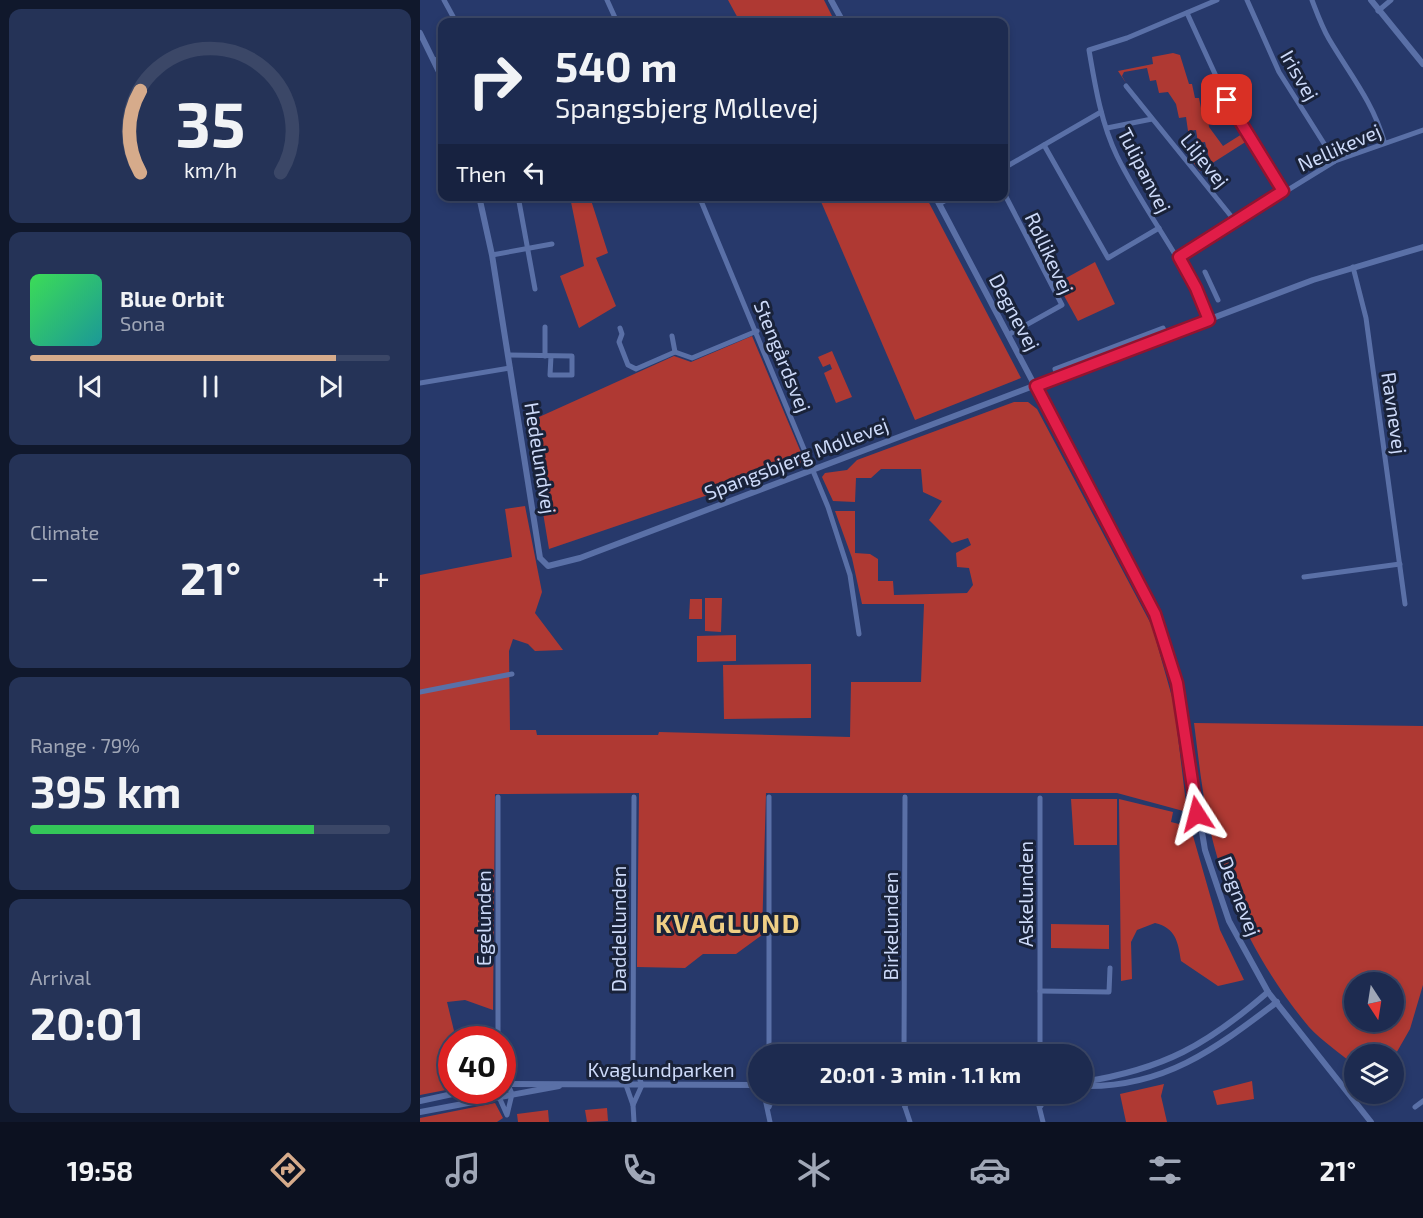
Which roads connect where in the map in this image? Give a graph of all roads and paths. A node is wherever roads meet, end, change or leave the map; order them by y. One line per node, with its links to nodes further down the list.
1 (444, 0): 11 (street)
2 (607, 0): 12 (street)
3 (831, 0): 13 (street)
4 (1217, 0): 10 (street, Tulipanvej)
5 (1247, 0): 26 (street, Irisvej)
6 (1312, 0): 24 (street)
7 (1371, 0): 9 (street)
8 (1391, 0): 9 (street)
9 (1378, 11): 17 (street)
10 (1187, 13): 20 (street, Tulipanvej); 28 (street)
11 (454, 18)
12 (615, 18)
13 (841, 18)
14 (420, 33): 16 (street)
15 (438, 59): 16 (street)
16 (435, 60): 18 (street)
17 (1423, 64)
18 (438, 68)
19 (1126, 86): 21 (street, Liljevej)
20 (1101, 112): 22 (street, Tulipanvej); 25 (street)
21 (1152, 119): 22 (street); 36 (street, Liljevej)
22 (1107, 128): 37 (street, Tulipanvej)
23 (1423, 130): 24 (street, Nellikevej)
24 (1384, 141): 26 (street, Nellikevej)
25 (1044, 145): 27 (street); 37 (street)
26 (1335, 161): 28 (street, Nellikevej)
27 (1008, 166)
28 (1283, 191): 36 (street, Nellikevej)
29 (480, 201): 41 (street, Hedelundvej)
30 (519, 201): 40 (street)
31 (701, 201): 52 (street, Stengårdsvej)
32 (938, 201): 35 (street, Degnevej)
33 (944, 201): 35 (street)
34 (1008, 201): 53 (street, Røllikevej)
35 (939, 204): 53 (street, Degnevej)
36 (1235, 221): 42 (street, Nellikevej)
37 (1159, 228): 42 (street, Tulipanvej)
38 (552, 244): 40 (street)
39 (1423, 247): 43 (street, Spangsbjerg Møllevej)
40 (528, 248): 41 (street); 47 (street)
41 (492, 255): 56 (street, Hedelundvej)
42 (1179, 257): 46 (street, Tulipanvej)
43 (1353, 267): 49 (street, Spangsbjerg Møllevej); 62 (street, Ravnevej)
44 (1205, 272): 45 (street)
45 (1209, 282): 46 (street); 48 (street)
46 (1196, 288): 49 (street, Tulipanvej)
47 (535, 289)
48 (1218, 300)
49 (1209, 320): 60 (street, Spangsbjerg Møllevej)
50 (545, 327): 57 (street, Hedelundvej)
51 (620, 328): 55 (street)
52 (757, 331): 55 (street); 61 (street, Stengårdsvej)
53 (1008, 335): 60 (street, Degnevej)
54 (672, 336): 55 (street)
55 (675, 352)
56 (509, 355): 57 (street, Hedelundvej); 58 (street, Hedelundvej)
57 (548, 356): 57 (street, Hedelundvej)
58 (510, 368): 59 (street); 63 (street, Hedelundvej)
59 (420, 383)
60 (1036, 386): 61 (street, Spangsbjerg Møllevej); 76 (street, Degnevej)
61 (813, 468): 63 (street, Spangsbjerg Møllevej); 66 (street, Stengårdsvej)
62 (1400, 564): 64 (street); 65 (street, Ravnevej)
63 (545, 565)
64 (1304, 577)
65 (1405, 604)
66 (859, 634)
67 (513, 674): 68 (street)
68 (420, 692)
69 (634, 797): 82 (street, Daddellunden)
70 (769, 797): 79 (street)
71 (905, 797): 80 (street, Birkelunden)
72 (498, 798): 78 (street, Egelunden)
73 (1040, 798): 75 (street, Askelunden)
74 (1110, 968): 75 (street)
75 (1040, 991): 81 (street, Askelunden)
76 (1269, 992): 77 (street, Degnevej); 83 (street)
77 (1276, 1002): 89 (street); 112 (street, Degnevej)
78 (498, 1026)
79 (769, 1044)
80 (904, 1044)
81 (1040, 1044)
82 (633, 1062): 86 (street, Daddellunden); 87 (street, Daddellunden)
83 (1093, 1080)
84 (516, 1084): 85 (street, Kvaglundparken)
85 (562, 1085): 86 (street, Kvaglundparken); 90 (street, Kvaglundparken)
86 (626, 1085): 87 (street, Kvaglundparken); 101 (street)
87 (642, 1085): 88 (street, Kvaglundparken); 101 (street)
88 (748, 1085)
89 (1093, 1086)
90 (516, 1094)
91 (438, 1097): 92 (street)
92 (420, 1101)
93 (1423, 1101): 105 (street)
94 (452, 1104): 106 (street, Kvaglundparken)
95 (501, 1104): 107 (street)
96 (510, 1104): 107 (street)
97 (768, 1104): 103 (street)
98 (770, 1104): 103 (street)
99 (904, 1104): 104 (street)
100 (906, 1104): 104 (street)
101 (633, 1105): 108 (street)
102 (1041, 1106): 111 (street)
103 (769, 1107): 109 (street)
104 (905, 1107): 110 (street)
105 (1415, 1107)
106 (420, 1112)
107 (507, 1119)
108 (634, 1122)
109 (770, 1122)
110 (910, 1122)
111 (1043, 1122)
112 (1371, 1122)

